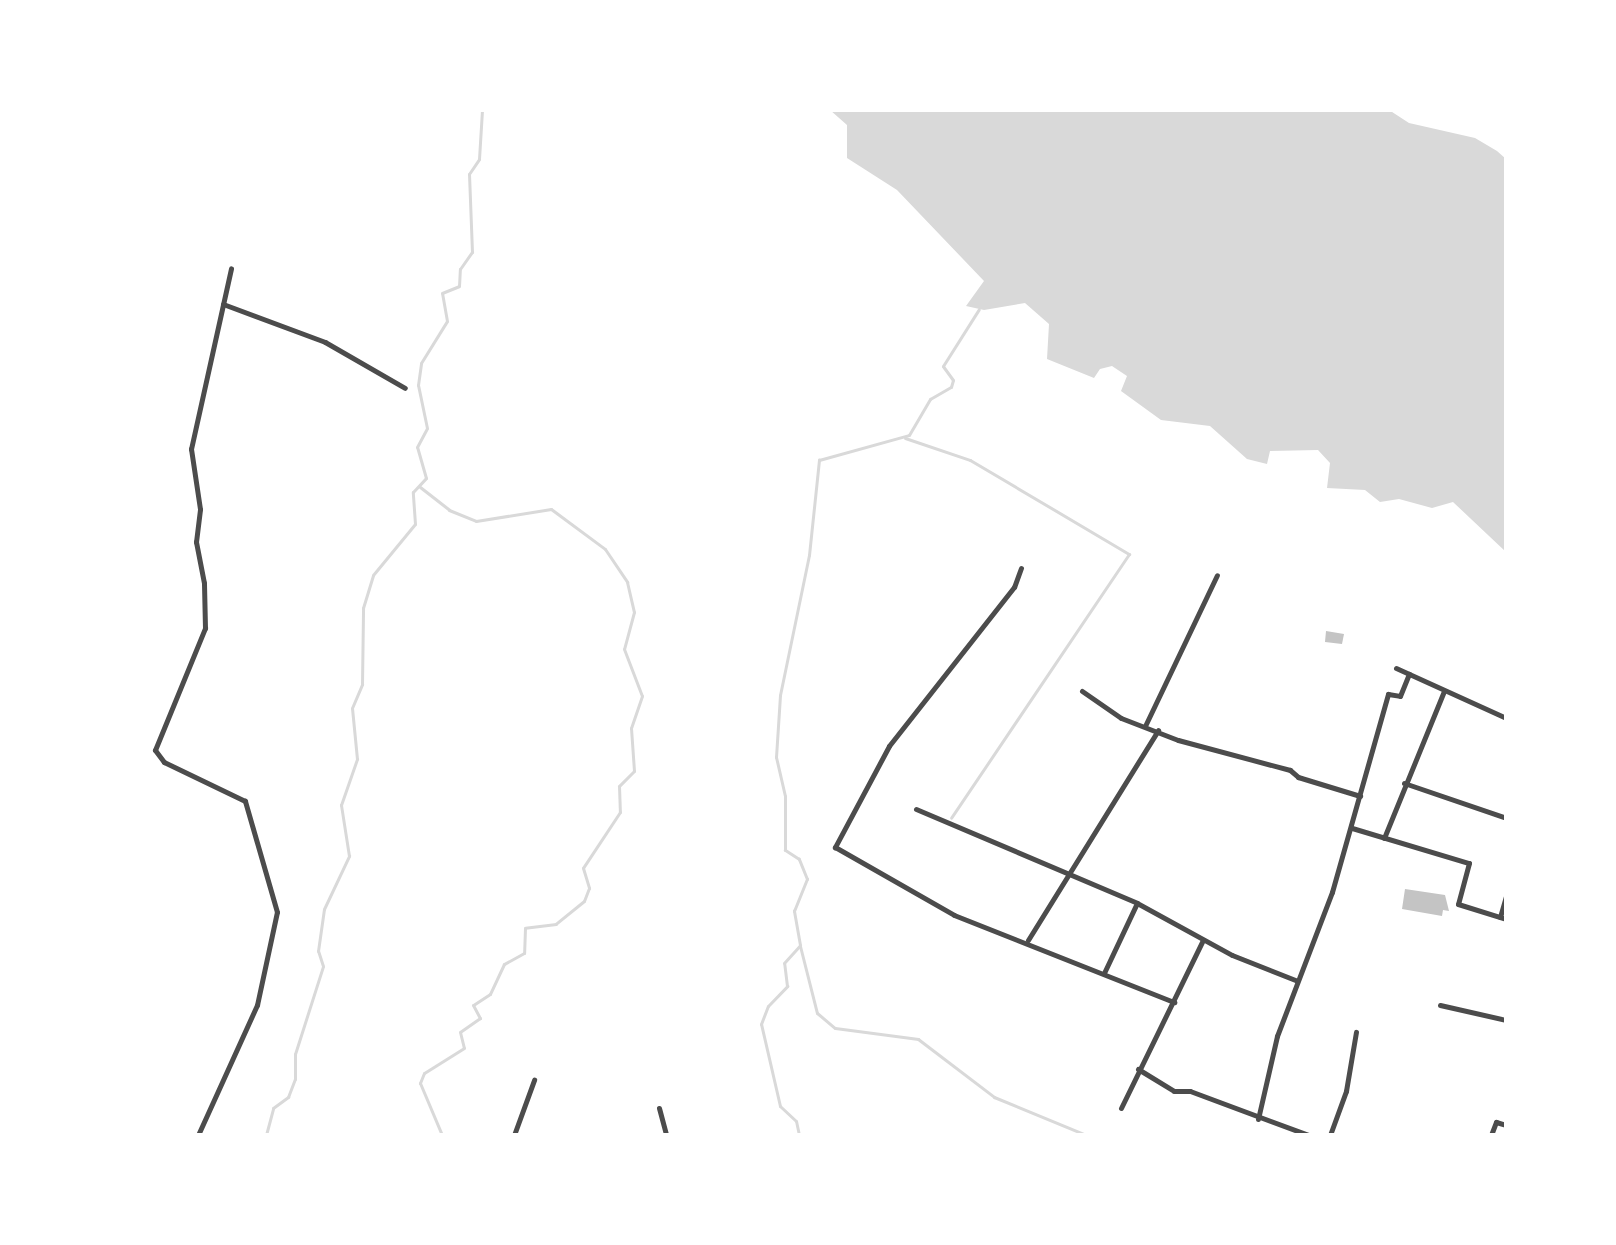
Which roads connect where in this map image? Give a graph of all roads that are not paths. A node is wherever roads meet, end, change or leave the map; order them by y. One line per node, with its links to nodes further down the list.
1 (231, 268): 2 (street)
2 (223, 304): 3 (street); 37 (street)
3 (405, 388)
4 (1021, 568): 23 (street)
5 (1217, 575): 11 (street)
6 (1396, 668): 7 (street)
7 (1409, 674): 9 (street); 14 (street)
8 (1082, 691): 11 (street)
9 (1444, 691): 10 (street); 13 (street)
10 (1506, 718)
11 (1145, 726): 12 (street)
12 (1158, 730): 14 (street); 19 (street)
13 (1404, 783): 16 (street); 18 (street)
14 (1360, 796): 17 (street)
15 (916, 809): 19 (street)
16 (1506, 818)
17 (1352, 828): 18 (street); 26 (street)
18 (1384, 838): 22 (street)
19 (1068, 874): 21 (street); 23 (street)
20 (1506, 896): 22 (street)
21 (1137, 903): 24 (street); 25 (street)
22 (1503, 918)
23 (1028, 940): 25 (street)
24 (1203, 940): 26 (street); 27 (street)
25 (1104, 973): 27 (street)
26 (1295, 980): 35 (street)
27 (1174, 1002): 31 (street)
28 (1440, 1005): 29 (street)
29 (1506, 1020)
30 (1356, 1032): 41 (street)
31 (1138, 1069): 34 (street); 35 (street)
32 (534, 1080): 38 (street)
33 (659, 1108): 39 (street)
34 (1121, 1108)
35 (1258, 1119): 40 (street)
36 (1506, 1125): 42 (street)
37 (198, 1135)
38 (514, 1135)
39 (666, 1135)
40 (1308, 1135)
41 (1330, 1135)
42 (1491, 1135)

